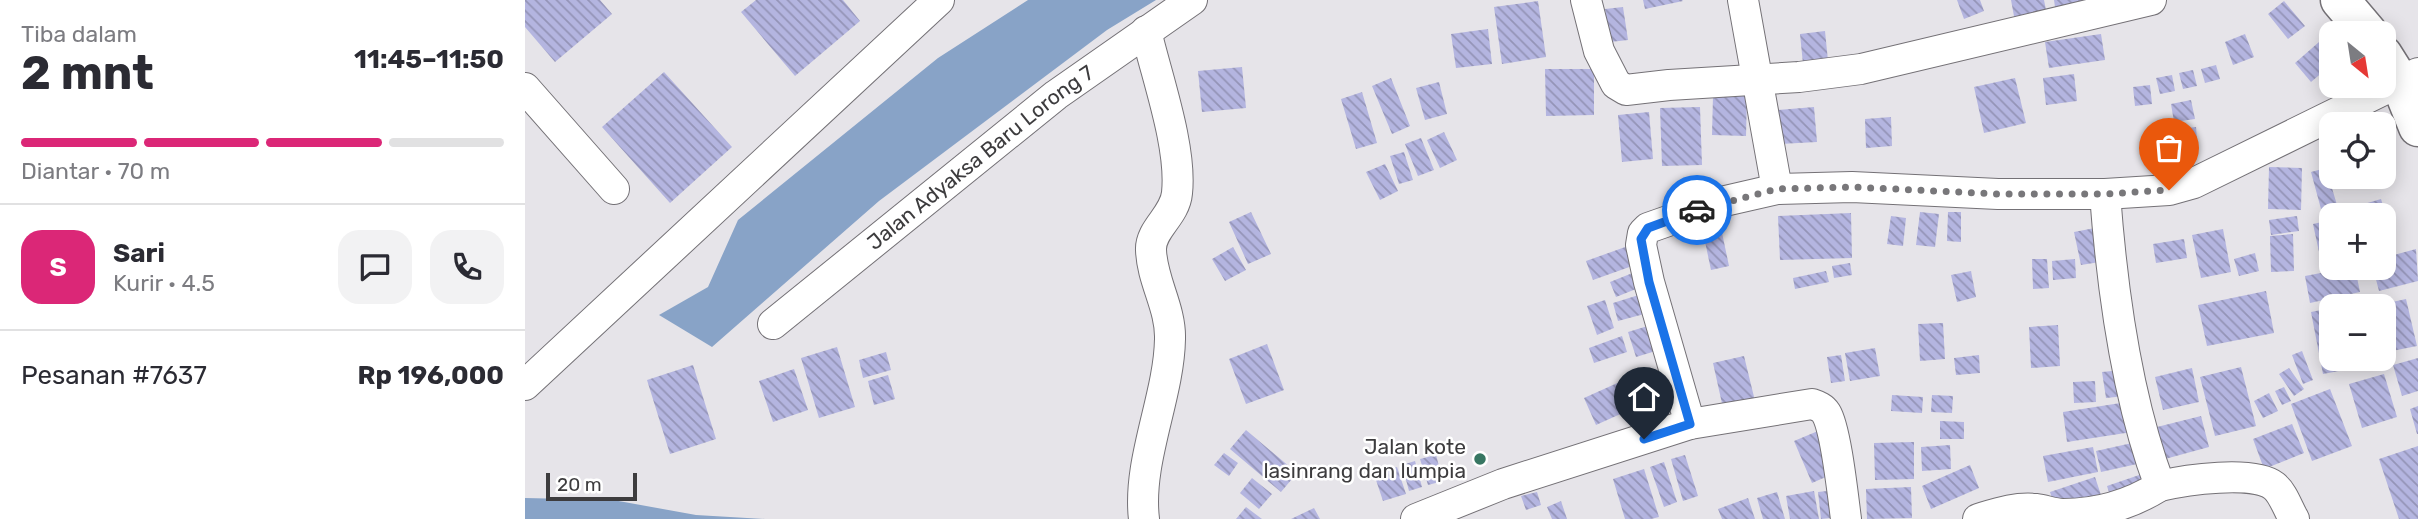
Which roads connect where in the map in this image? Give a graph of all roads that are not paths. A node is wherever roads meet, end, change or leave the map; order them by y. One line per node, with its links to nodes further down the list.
1 (939, 0): 17 (street)
2 (1192, 0): 8 (street, Jalan Adyaksa Baru Lorong 7)
3 (1586, 0): 10 (street)
4 (1743, 0): 10 (street)
5 (2151, 0): 10 (street)
6 (2340, 0): 7 (street)
7 (2358, 21)
8 (1146, 31): 16 (street, Jalan Adyaksa Baru Lorong 7); 21 (street)
9 (2401, 70): 12 (street); 15 (street)
10 (1756, 79): 13 (street)
11 (525, 88): 14 (street)
12 (2418, 127)
13 (1775, 174): 15 (street); 18 (street)
14 (614, 188)
15 (2105, 194): 19 (street)
16 (773, 324)
17 (525, 385)
18 (1690, 424): 22 (street); 23 (street)
19 (2160, 486): 20 (street); 25 (street)
20 (2059, 517): 24 (street)
21 (1144, 519)
22 (1416, 519)
23 (1846, 519)
24 (1978, 519)
25 (2294, 519)

